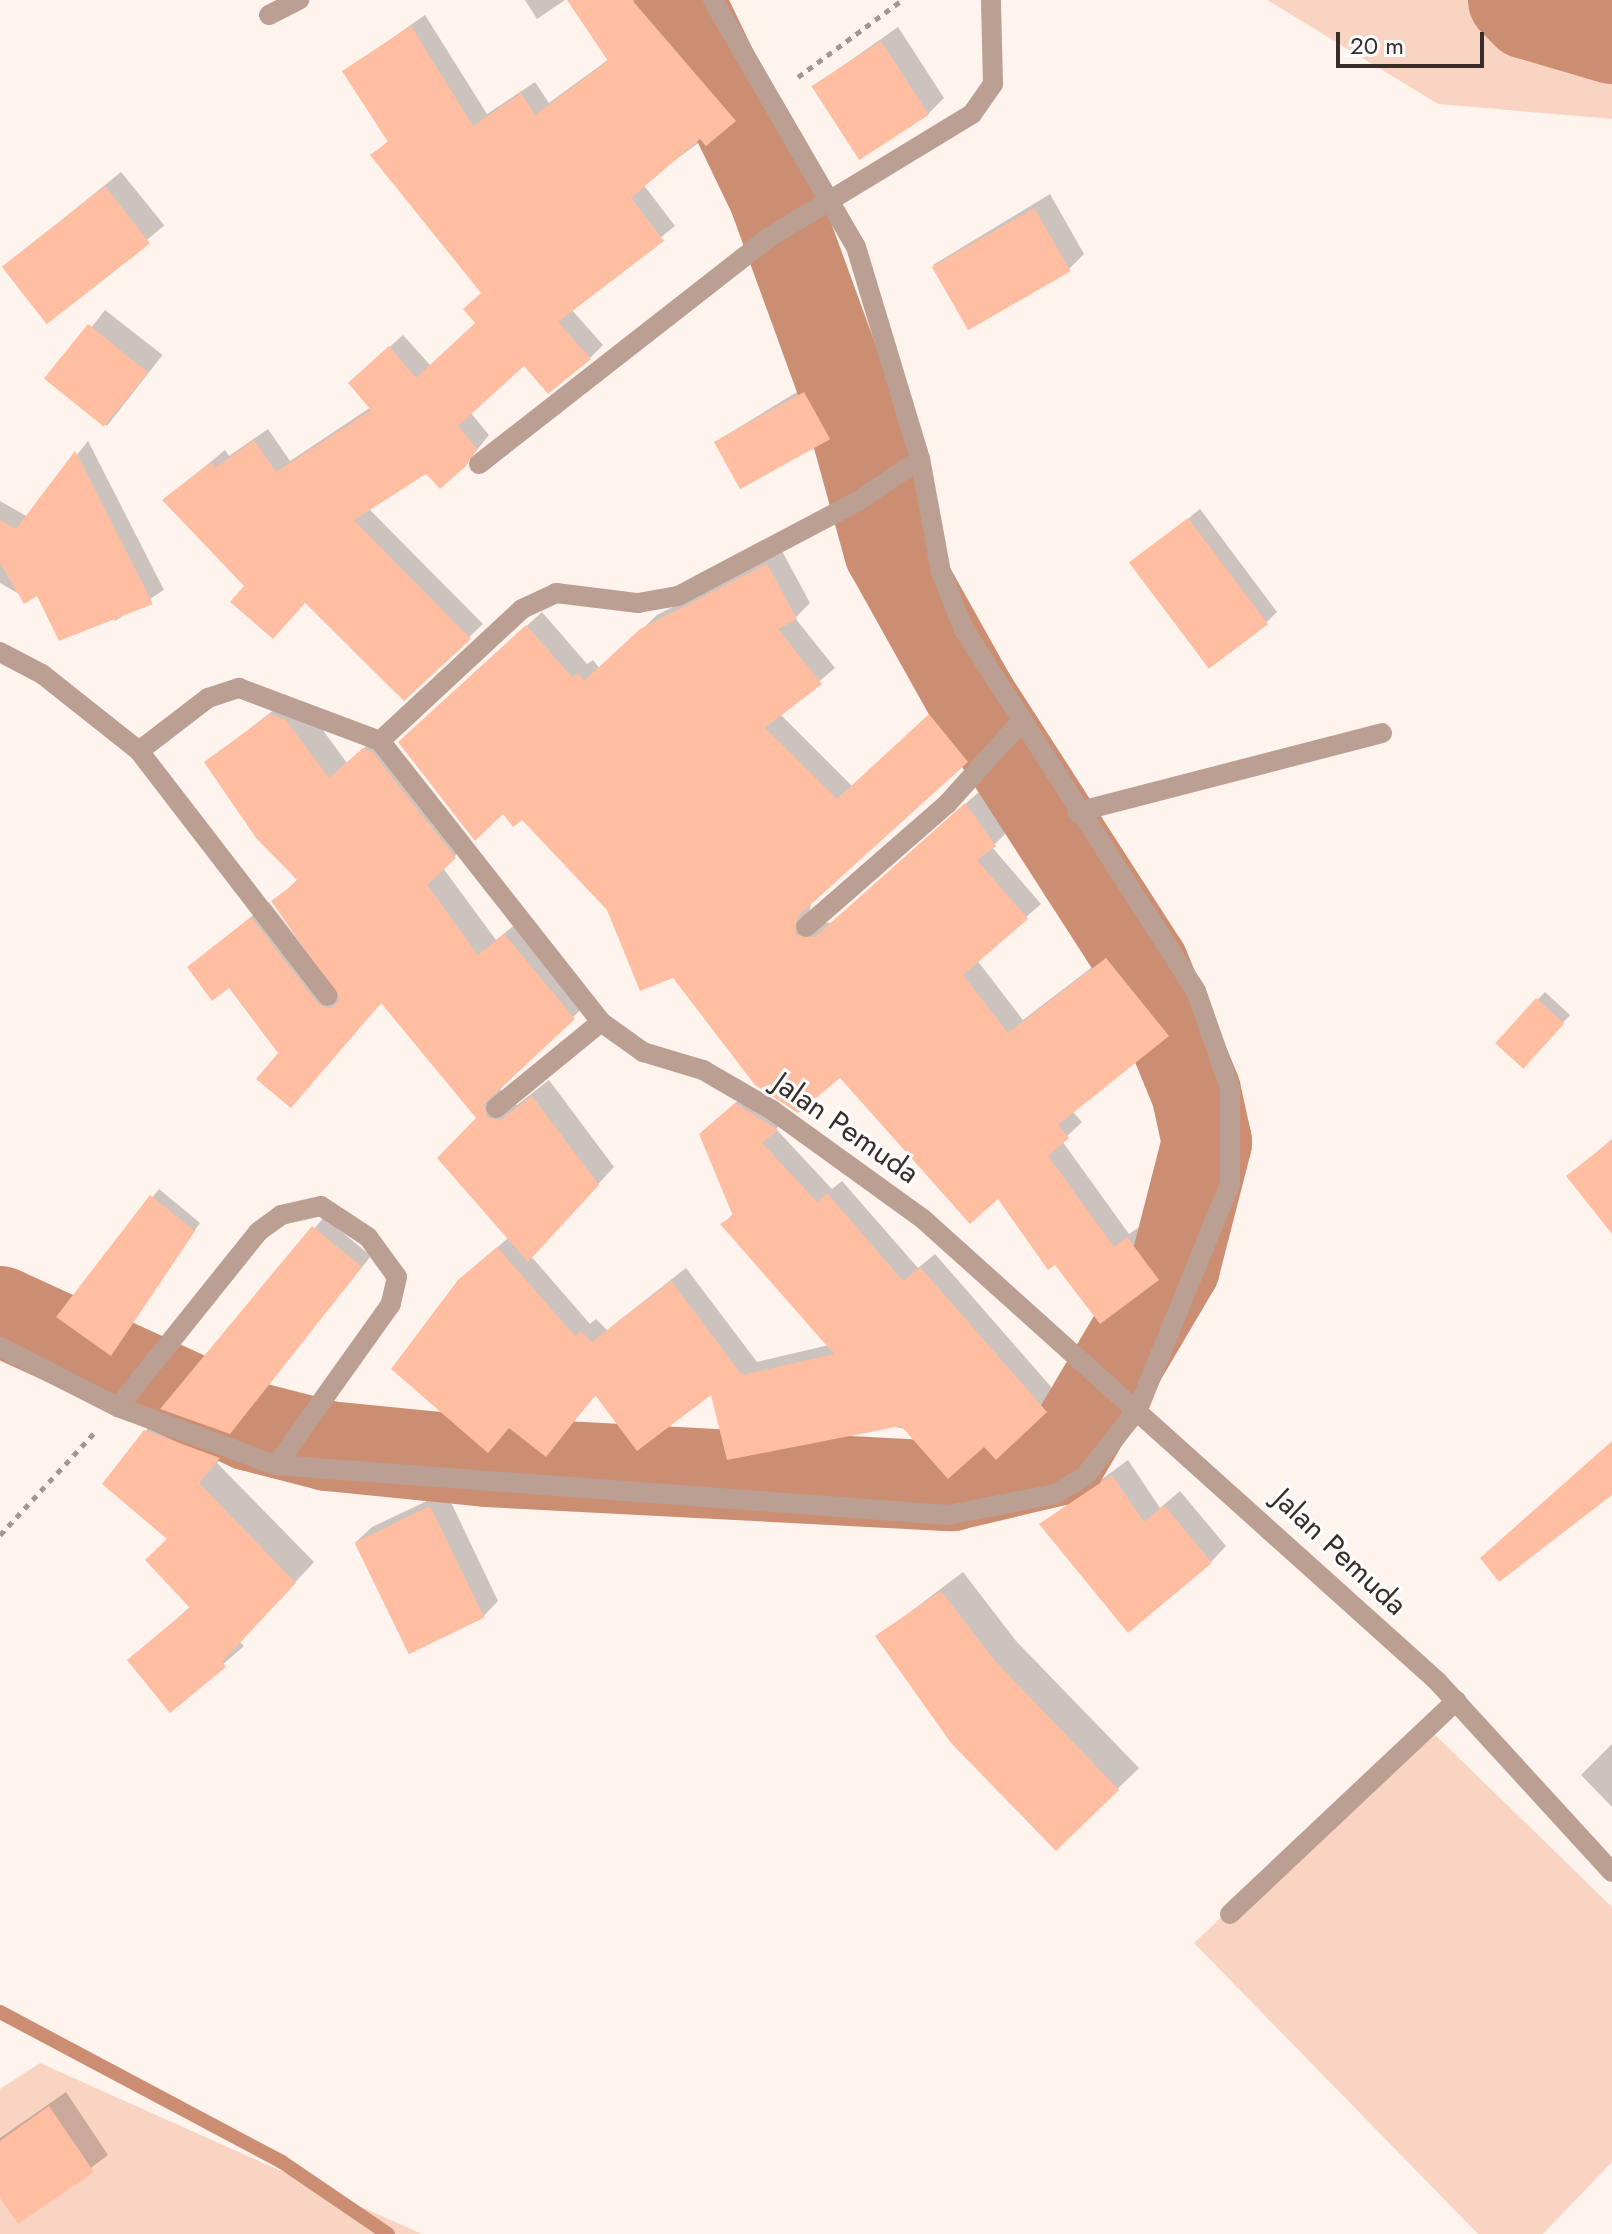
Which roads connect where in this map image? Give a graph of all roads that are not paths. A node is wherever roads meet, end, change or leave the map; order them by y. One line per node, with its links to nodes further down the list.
1 (299, 0): 4 (street)
2 (713, 0): 5 (street)
3 (991, 0): 5 (street)
4 (269, 15)
5 (831, 197): 6 (street); 7 (street)
6 (920, 459): 9 (street); 11 (street)
7 (479, 464)
8 (0, 652): 12 (street)
9 (1012, 730): 13 (street); 14 (street)
10 (1382, 733): 13 (street)
11 (380, 741): 12 (street); 16 (street, Jalan Pemuda)
12 (139, 751): 15 (street)
13 (1077, 812): 19 (street)
14 (806, 927)
15 (328, 996)
16 (601, 1022): 17 (street); 19 (street, Jalan Pemuda)
17 (496, 1108)
18 (0, 1347): 20 (street)
19 (1132, 1405): 21 (street); 22 (street, Jalan Pemuda)
20 (118, 1407): 21 (street); 21 (street)
21 (286, 1448)
22 (1456, 1701): 23 (street, Jalan Pemuda); 24 (street)
23 (1612, 1872)
24 (1230, 1914)

